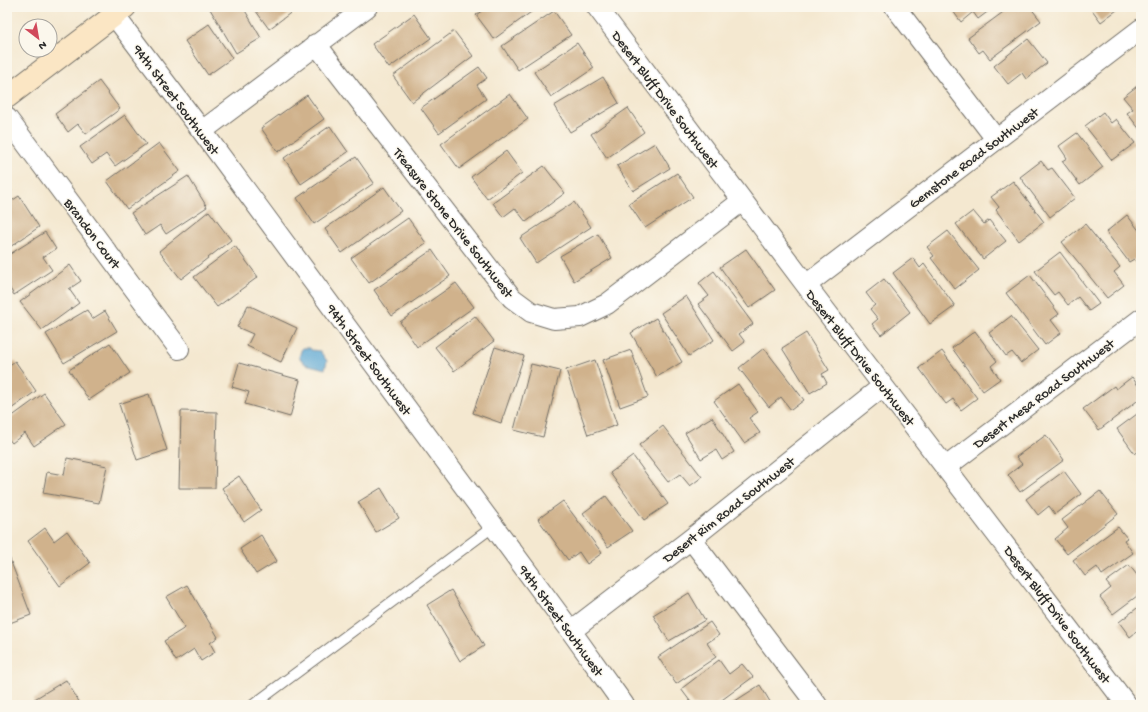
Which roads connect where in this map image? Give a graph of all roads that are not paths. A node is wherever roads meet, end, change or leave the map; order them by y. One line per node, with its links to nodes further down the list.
1 (367, 7): 6 (street)
2 (597, 7): 11 (street, Desert Bluff Drive Southwest)
3 (895, 7): 10 (street)
4 (119, 11): 7 (street); 9 (street, 94th Street Southwest)
5 (1141, 29): 10 (street, Gemstone Road Southwest)
6 (316, 44): 9 (street); 11 (street, Treasure Stone Drive Southwest)
7 (7, 97)
8 (7, 118): 14 (street, Brandon Court)
9 (202, 131): 17 (street, 94th Street Southwest)
10 (996, 140): 12 (street, Gemstone Road Southwest)
11 (742, 201): 12 (street, Desert Bluff Drive Southwest)
12 (806, 285): 15 (street, Desert Bluff Drive Southwest)
13 (1141, 319): 16 (street, Desert Mesa Road Southwest)
14 (179, 349)
15 (883, 386): 16 (street, Desert Bluff Drive Southwest); 18 (street, Desert Rim Road Southwest)
16 (946, 467): 23 (street, Desert Bluff Drive Southwest)
17 (494, 526): 19 (street, 94th Street Southwest); 21 (lane)
18 (691, 539): 19 (street, Desert Rim Road Southwest); 22 (street)
19 (571, 630): 20 (street, 94th Street Southwest)
20 (622, 704)
21 (253, 705)
22 (817, 705)
23 (1127, 705)

